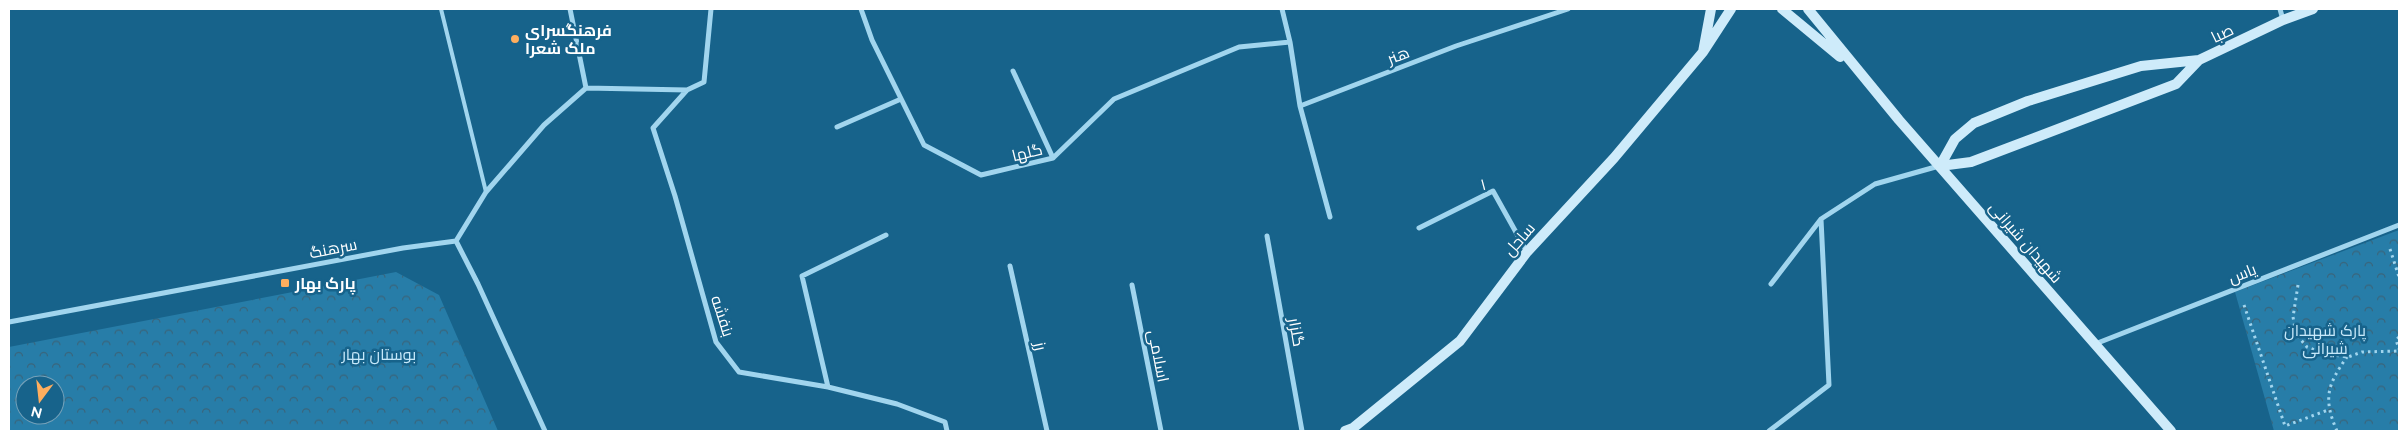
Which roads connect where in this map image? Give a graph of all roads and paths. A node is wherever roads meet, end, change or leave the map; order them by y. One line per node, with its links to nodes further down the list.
1 (441, 9): 26 (lane)
2 (570, 9): 19 (street)
3 (711, 9): 20 (street, بنفشه)
4 (861, 9): 21 (street, گلها)
5 (1282, 9): 14 (street)
6 (1568, 9): 22 (street, هنر)
7 (1711, 9): 15 (street)
8 (1731, 9): 15 (street, ساحل)
9 (1782, 9): 18 (street, شهیدان شیرانی)
10 (1808, 9): 18 (street, شهیدان شیرانی)
11 (2280, 9): 13 (street)
12 (2313, 9): 13 (street, صبا)
13 (2283, 20): 16 (street, صبا)
14 (1290, 42): 22 (street); 24 (street, گلها)
15 (1703, 52): 35 (street, ساحل)
16 (2199, 60): 25 (street); 25 (street)
17 (1013, 70): 24 (street)
18 (1858, 72): 25 (street, شهیدان شیرانی)
19 (586, 88): 20 (street); 26 (street)
20 (687, 90): 47 (street, بنفشه)
21 (901, 99): 23 (street); 24 (street, گلها)
22 (1300, 106): 27 (street)
23 (837, 127)
24 (1053, 158)
25 (1940, 166): 28 (street); 44 (street, شهیدان شیرانی)
26 (486, 192): 34 (street)
27 (1330, 217)
28 (1821, 219): 39 (street); 55 (street)
29 (2399, 225): 31 (street, یاس)
30 (1418, 228): 35 (street, ۱)
31 (2384, 231): 36 (street, یاس); 38 (path)
32 (886, 236): 47 (street)
33 (1267, 236): 53 (street, گلزار)
34 (456, 241): 42 (street, سرهنگ); 49 (street)
35 (1527, 252): 54 (street, ساحل)
36 (2302, 263): 44 (street, یاس); 46 (path)
37 (1010, 266): 51 (street, رز)
38 (2399, 277)
39 (1771, 284)
40 (1132, 285): 52 (street, اسلامی)
41 (2244, 304): 48 (path)
42 (9, 322)
43 (2399, 337): 45 (path)
44 (2095, 344): 56 (street, شهیدان شیرانی)
45 (2399, 350): 46 (path)
46 (2348, 357): 48 (path)
47 (828, 387): 50 (street, بنفشه)
48 (2328, 410): 57 (path)
49 (544, 431)
50 (947, 431)
51 (1047, 431)
52 (1161, 431)
53 (1302, 431)
54 (1345, 431)
55 (1769, 431)
56 (2171, 431)
57 (2337, 431)

